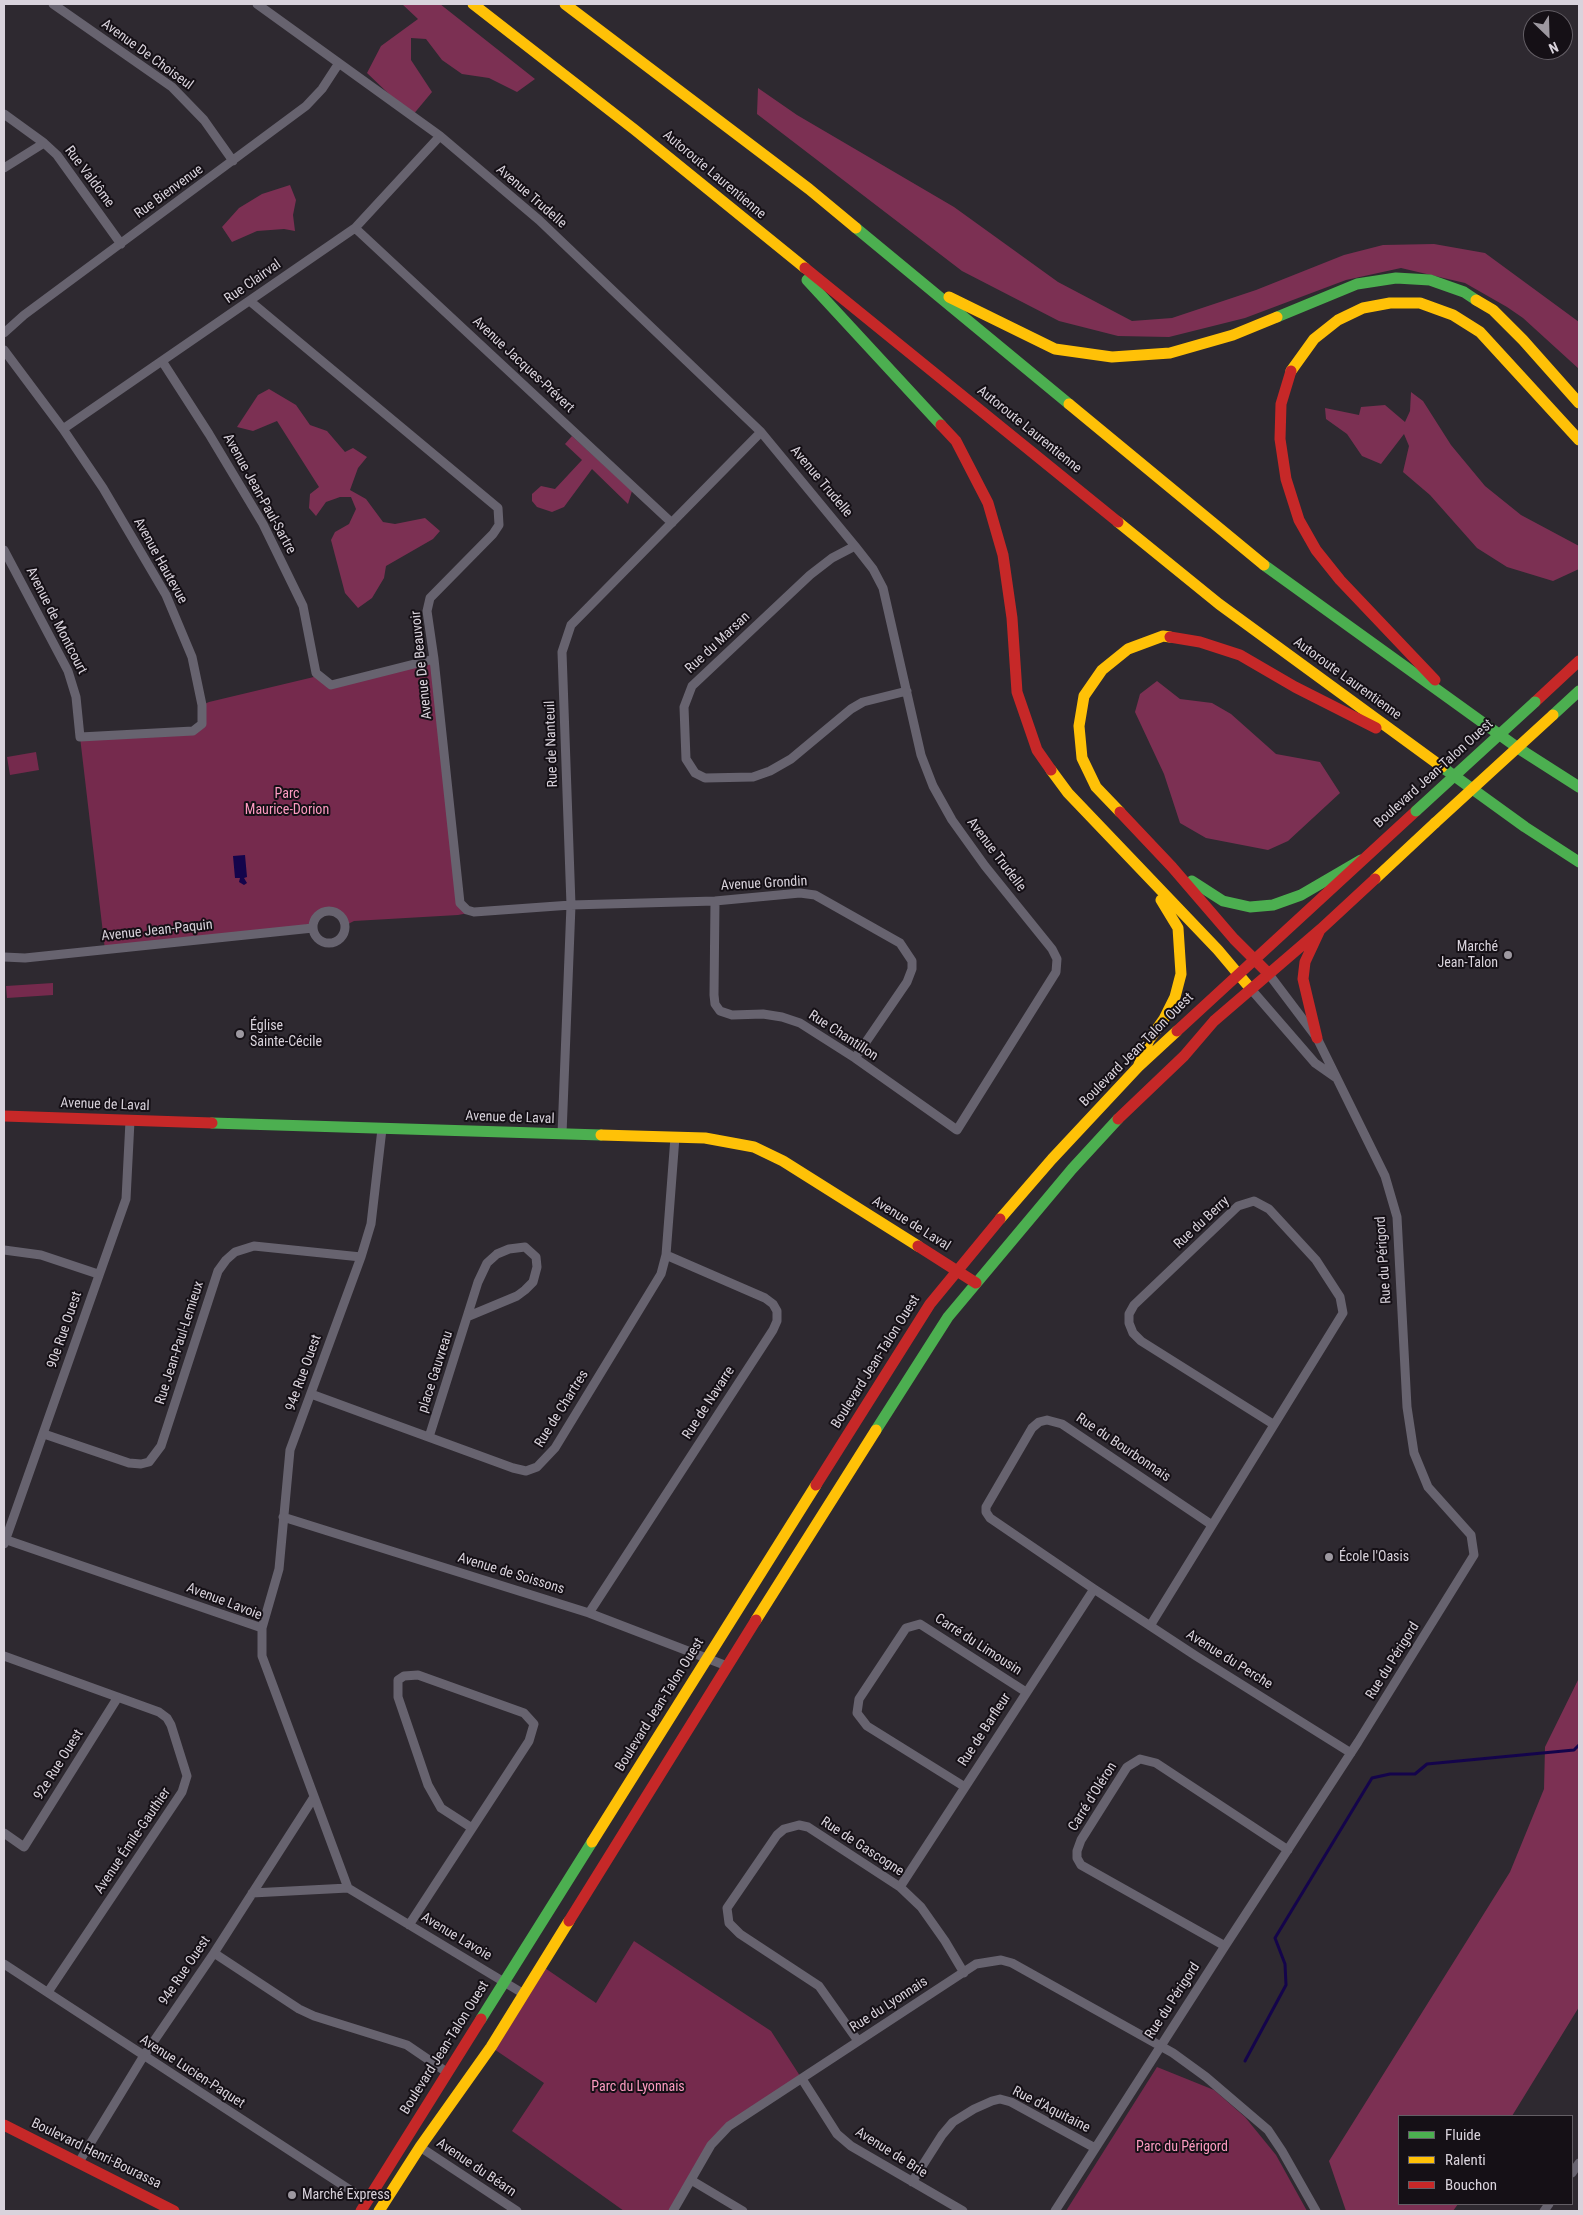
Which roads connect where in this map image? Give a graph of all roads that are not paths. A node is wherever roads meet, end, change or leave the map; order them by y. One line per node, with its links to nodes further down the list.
1 (53, 4): 9 (street, Avenue De Choiseul)
2 (257, 4): 5 (street, Avenue Trudelle)
3 (473, 4): 12 (main road, Autoroute Laurentienne)
4 (565, 4): 14 (main road)
5 (339, 63): 7 (street, Avenue Trudelle); 9 (street, Rue Bienvenue)
6 (4, 114): 8 (street, Rue Valdôme)
7 (440, 136): 11 (street, Rue Clairval); 21 (street, Avenue Trudelle)
8 (44, 143): 10 (street); 13 (street, Rue Valdôme)
9 (234, 161): 13 (street, Rue Bienvenue)
10 (4, 168)
11 (355, 228): 15 (street, Rue Clairval); 23 (street, Avenue Jacques-Prévert)
12 (770, 241): 32 (main road, Autoroute Laurentienne); 37 (main road)
13 (122, 244): 16 (street, Rue Bienvenue)
14 (927, 286): 19 (main road); 30 (main road)
15 (250, 302): 18 (street, Rue Clairval); 26 (street, Avenue De Beauvoir)
16 (4, 333)
17 (4, 350): 20 (street, Avenue Hautevue)
18 (162, 361): 20 (street, Rue Clairval); 26 (street, Avenue Jean-Paul-Sartre)
19 (1579, 403)
20 (64, 429): 31 (street, Avenue Hautevue)
21 (761, 432): 23 (street, Rue de Nanteuil); 24 (street, Avenue Trudelle)
22 (1579, 440): 30 (main road)
23 (672, 523): 39 (street, Rue de Nanteuil)
24 (855, 546): 28 (street, Avenue Trudelle); 28 (street, Rue du Marsan)
25 (4, 550): 31 (street, Avenue de Montcourt)
26 (434, 659): 39 (street, Avenue De Beauvoir)
27 (1579, 662): 34 (main road, Boulevard Jean-Talon Ouest, bridge)
28 (907, 691): 54 (street, Avenue Trudelle)
29 (1579, 691): 41 (main road, bridge)
30 (1461, 706): 33 (main road)
31 (80, 737)
32 (1415, 747): 35 (main road, Autoroute Laurentienne); 36 (main road)
33 (1579, 787)
34 (1361, 860): 36 (main road); 43 (main road, Boulevard Jean-Talon Ouest)
35 (1579, 862)
36 (1172, 866): 43 (main road)
37 (1141, 870): 44 (main road); 49 (main road)
38 (715, 901): 39 (street, Avenue Grondin); 48 (street, Rue Chantillon); 48 (street, Avenue Grondin)
39 (571, 905): 55 (street, Rue de Nanteuil)
40 (313, 928): 42 (street, Avenue Jean-Paquin)
41 (1321, 928): 45 (main road); 47 (main road)
42 (4, 956)
43 (1254, 959): 44 (main road, Boulevard Jean-Talon Ouest); 45 (main road)
44 (1239, 973): 46 (main road); 49 (main road, Boulevard Jean-Talon Ouest)
45 (1268, 973): 46 (main road); 47 (street, Rue du Périgord)
46 (1250, 988): 50 (street, Rue du Périgord); 62 (main road)
47 (1317, 1038): 50 (street, Rue du Périgord)
48 (855, 1058): 54 (street, Rue Chantillon)
49 (1138, 1067): 60 (main road, Boulevard Jean-Talon Ouest)
50 (1335, 1077): 80 (street, Rue du Périgord)
51 (4, 1116): 52 (main road, Avenue de Laval)
52 (130, 1121): 53 (main road, Avenue de Laval); 61 (street, 90e Rue Ouest)
53 (382, 1129): 55 (main road, Avenue de Laval); 59 (street, 94e Rue Ouest)
54 (957, 1130)
55 (562, 1134): 56 (main road, Avenue de Laval)
56 (675, 1138): 58 (street, Rue de Chartres); 60 (main road, Avenue de Laval)
57 (4, 1250): 61 (street)
58 (666, 1255): 67 (street, Rue de Chartres); 72 (street, Rue de Navarre)
59 (361, 1257): 64 (street, 94e Rue Ouest); 66 (street, Rue Jean-Paul-Lemieux)
60 (956, 1270): 62 (main road, Avenue de Laval); 76 (main road, Boulevard Jean-Talon Ouest)
61 (98, 1274): 66 (street, 90e Rue Ouest)
62 (976, 1283): 77 (main road)
63 (469, 1316): 63 (street, place Gauvreau); 67 (street, place Gauvreau)
64 (311, 1394): 67 (street, Rue de Chartres); 68 (street, 94e Rue Ouest)
65 (1273, 1424): 65 (street, Rue du Berry); 69 (street, Rue du Berry)
66 (44, 1434): 70 (street, 90e Rue Ouest)
67 (429, 1437)
68 (283, 1517): 72 (street, Avenue de Soissons); 74 (street, 94e Rue Ouest)
69 (1212, 1525): 71 (street, Rue du Bourbonnais); 73 (street, Rue du Berry)
70 (4, 1541): 74 (street, Avenue Lavoie)
71 (1094, 1588): 73 (street, Avenue du Perche); 78 (street, Rue de Barfleur)
72 (589, 1614): 76 (street, Avenue de Soissons)
73 (1150, 1626): 80 (street, Avenue du Perche)
74 (262, 1628): 82 (street, Avenue Lavoie)
75 (4, 1656): 79 (street, Avenue Émile-Gauthier)
76 (707, 1659): 77 (street, Avenue de Soissons); 94 (main road, Boulevard Jean-Talon Ouest)
77 (727, 1666): 96 (main road)
78 (1026, 1692): 81 (street, Rue de Barfleur); 81 (street, Carré du Limousin)
79 (118, 1697): 84 (street, 92e Rue Ouest); 95 (street, Avenue Émile-Gauthier)
80 (1351, 1753): 85 (street, Rue du Périgord)
81 (965, 1787): 86 (street, Rue de Barfleur)
82 (314, 1797): 87 (street, Avenue Lavoie); 88 (street, 94e Rue Ouest)
83 (472, 1828): 83 (street); 89 (street)
84 (4, 1833)
85 (1288, 1850): 90 (street, Rue du Périgord); 90 (street, Carré d'Oléron)
86 (900, 1887): 93 (street, Rue de Gascogne); 97 (street, Rue de Gascogne)
87 (348, 1888): 88 (street); 89 (street, Avenue Lavoie)
88 (252, 1894): 91 (street, 94e Rue Ouest)
89 (409, 1925): 94 (street, Avenue Lavoie)
90 (1225, 1946): 98 (street, Rue du Périgord)
91 (214, 1953): 99 (street, 94e Rue Ouest); 100 (street)
92 (4, 1964): 95 (street, Avenue Lucien-Paquet)
93 (964, 1973): 97 (street, Rue du Lyonnais); 98 (street, Rue du Lyonnais)
94 (504, 1982): 96 (street, Avenue Lavoie); 100 (main road, Boulevard Jean-Talon Ouest)
95 (48, 1992): 99 (street, Avenue Lucien-Paquet)
96 (524, 1994): 103 (main road)
97 (858, 2041): 101 (street, Rue du Lyonnais)
98 (1160, 2046): 104 (street, Rue du Périgord); 117 (street, Rue du Lyonnais)
99 (143, 2057): 105 (street, 94e Rue Ouest); 108 (street, Avenue Lucien-Paquet)
100 (448, 2073): 108 (main road, Boulevard Jean-Talon Ouest)
101 (802, 2079): 106 (street, Rue du Lyonnais); 107 (street, Avenue de Brie)
102 (4, 2125): 105 (main road, Boulevard Henri-Bourassa)
103 (420, 2147): 111 (main road); 112 (street, Avenue du Béarn)
104 (1095, 2148): 107 (street, Rue d'Aquitaine); 116 (street, Rue du Périgord)
105 (79, 2162): 109 (main road, Boulevard Henri-Bourassa)
106 (692, 2180): 113 (street, Rue du Lyonnais); 114 (street)
107 (912, 2182): 115 (street, Avenue de Brie)
108 (368, 2201): 110 (main road, Boulevard Jean-Talon Ouest)
109 (174, 2211)
110 (361, 2211)
111 (379, 2211)
112 (517, 2211)
113 (673, 2211)
114 (742, 2211)
115 (963, 2211)
116 (1055, 2211)
117 (1316, 2211)

